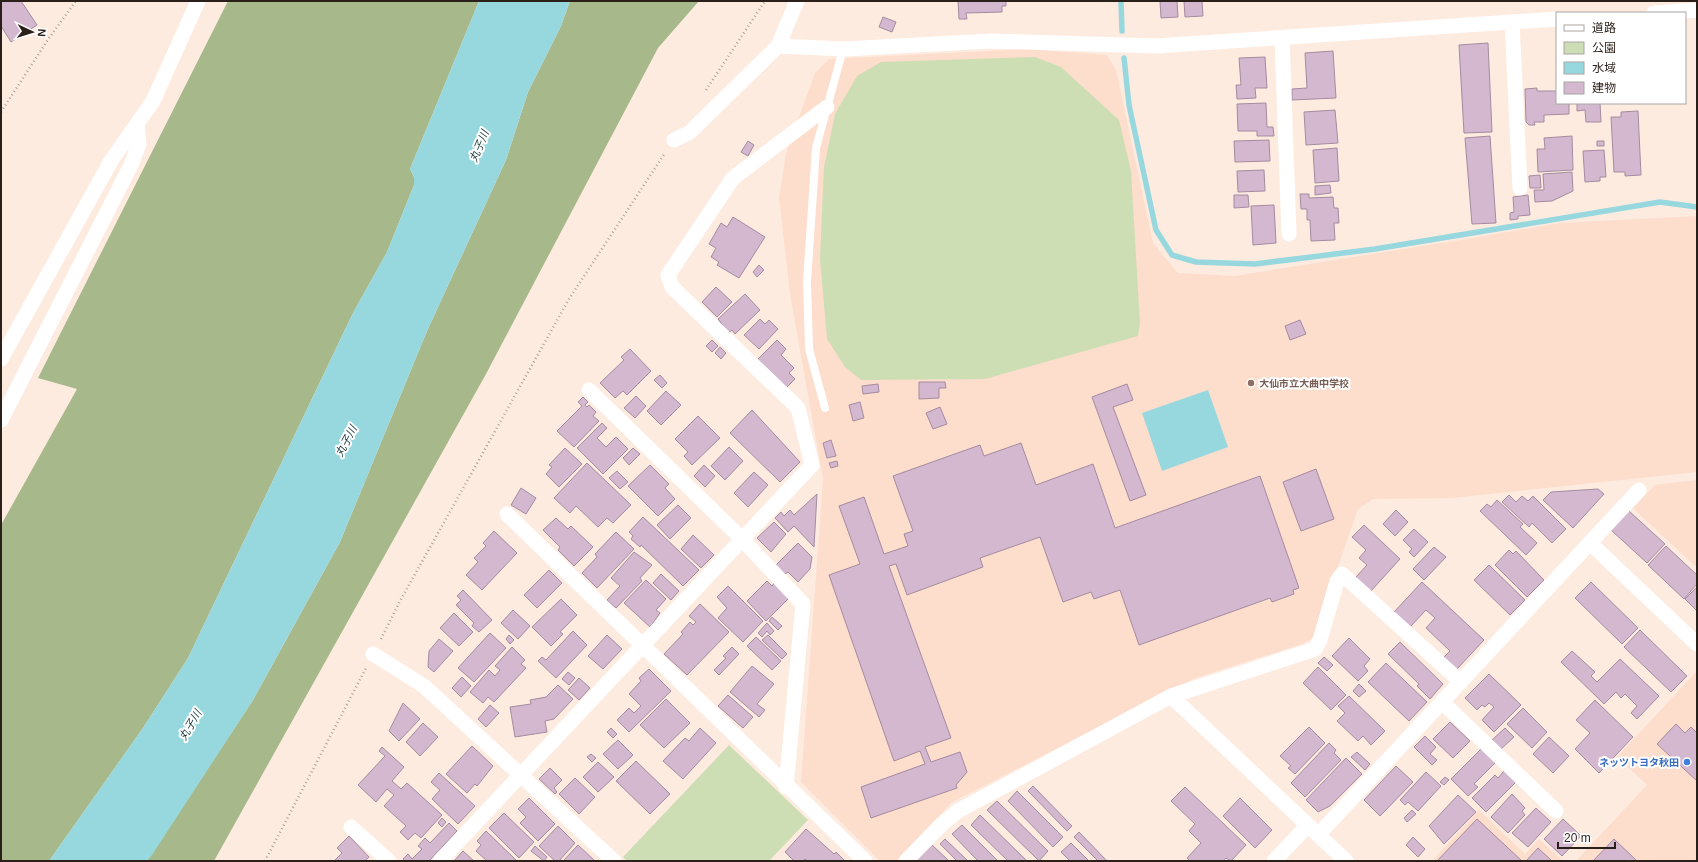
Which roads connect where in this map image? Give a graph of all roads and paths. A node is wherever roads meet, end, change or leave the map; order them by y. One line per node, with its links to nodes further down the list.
1 (76, 1): 14 (path)
2 (198, 1): 15 (street)
3 (764, 1): 12 (path)
4 (797, 1): 10 (street)
5 (1697, 10): 6 (street)
6 (1668, 12)
7 (1556, 19): 8 (street)
8 (1512, 22): 9 (street); 17 (street)
9 (1282, 38): 11 (street); 18 (street)
10 (778, 46): 11 (street); 16 (street)
11 (843, 49): 13 (lane)
12 (704, 94)
13 (827, 107): 21 (lane); 25 (street)
14 (1, 112)
15 (137, 124): 19 (street); 22 (street)
16 (674, 140): 29 (path)
17 (1520, 188)
18 (1289, 234)
19 (1, 359)
20 (589, 390): 25 (street)
21 (825, 408)
22 (1, 420)
23 (1639, 490): 26 (street)
24 (507, 514): 28 (street)
25 (742, 539): 28 (street); 34 (street)
26 (1590, 543): 27 (street); 30 (street)
27 (1697, 644)
28 (643, 647): 33 (street); 34 (street)
29 (372, 654): 33 (street); 38 (path)
30 (1461, 682): 31 (street); 32 (street)
31 (1171, 696): 37 (street); 43 (street)
32 (1442, 702): 35 (street); 37 (street)
33 (521, 776): 40 (street); 41 (street)
34 (786, 787): 42 (street)
35 (1556, 811)
36 (351, 827): 39 (street)
37 (1313, 830): 44 (street); 45 (street)
38 (265, 861)
39 (389, 861)
40 (440, 861)
41 (614, 861)
42 (865, 861)
43 (906, 861)
44 (1274, 861)
45 (1346, 861)

